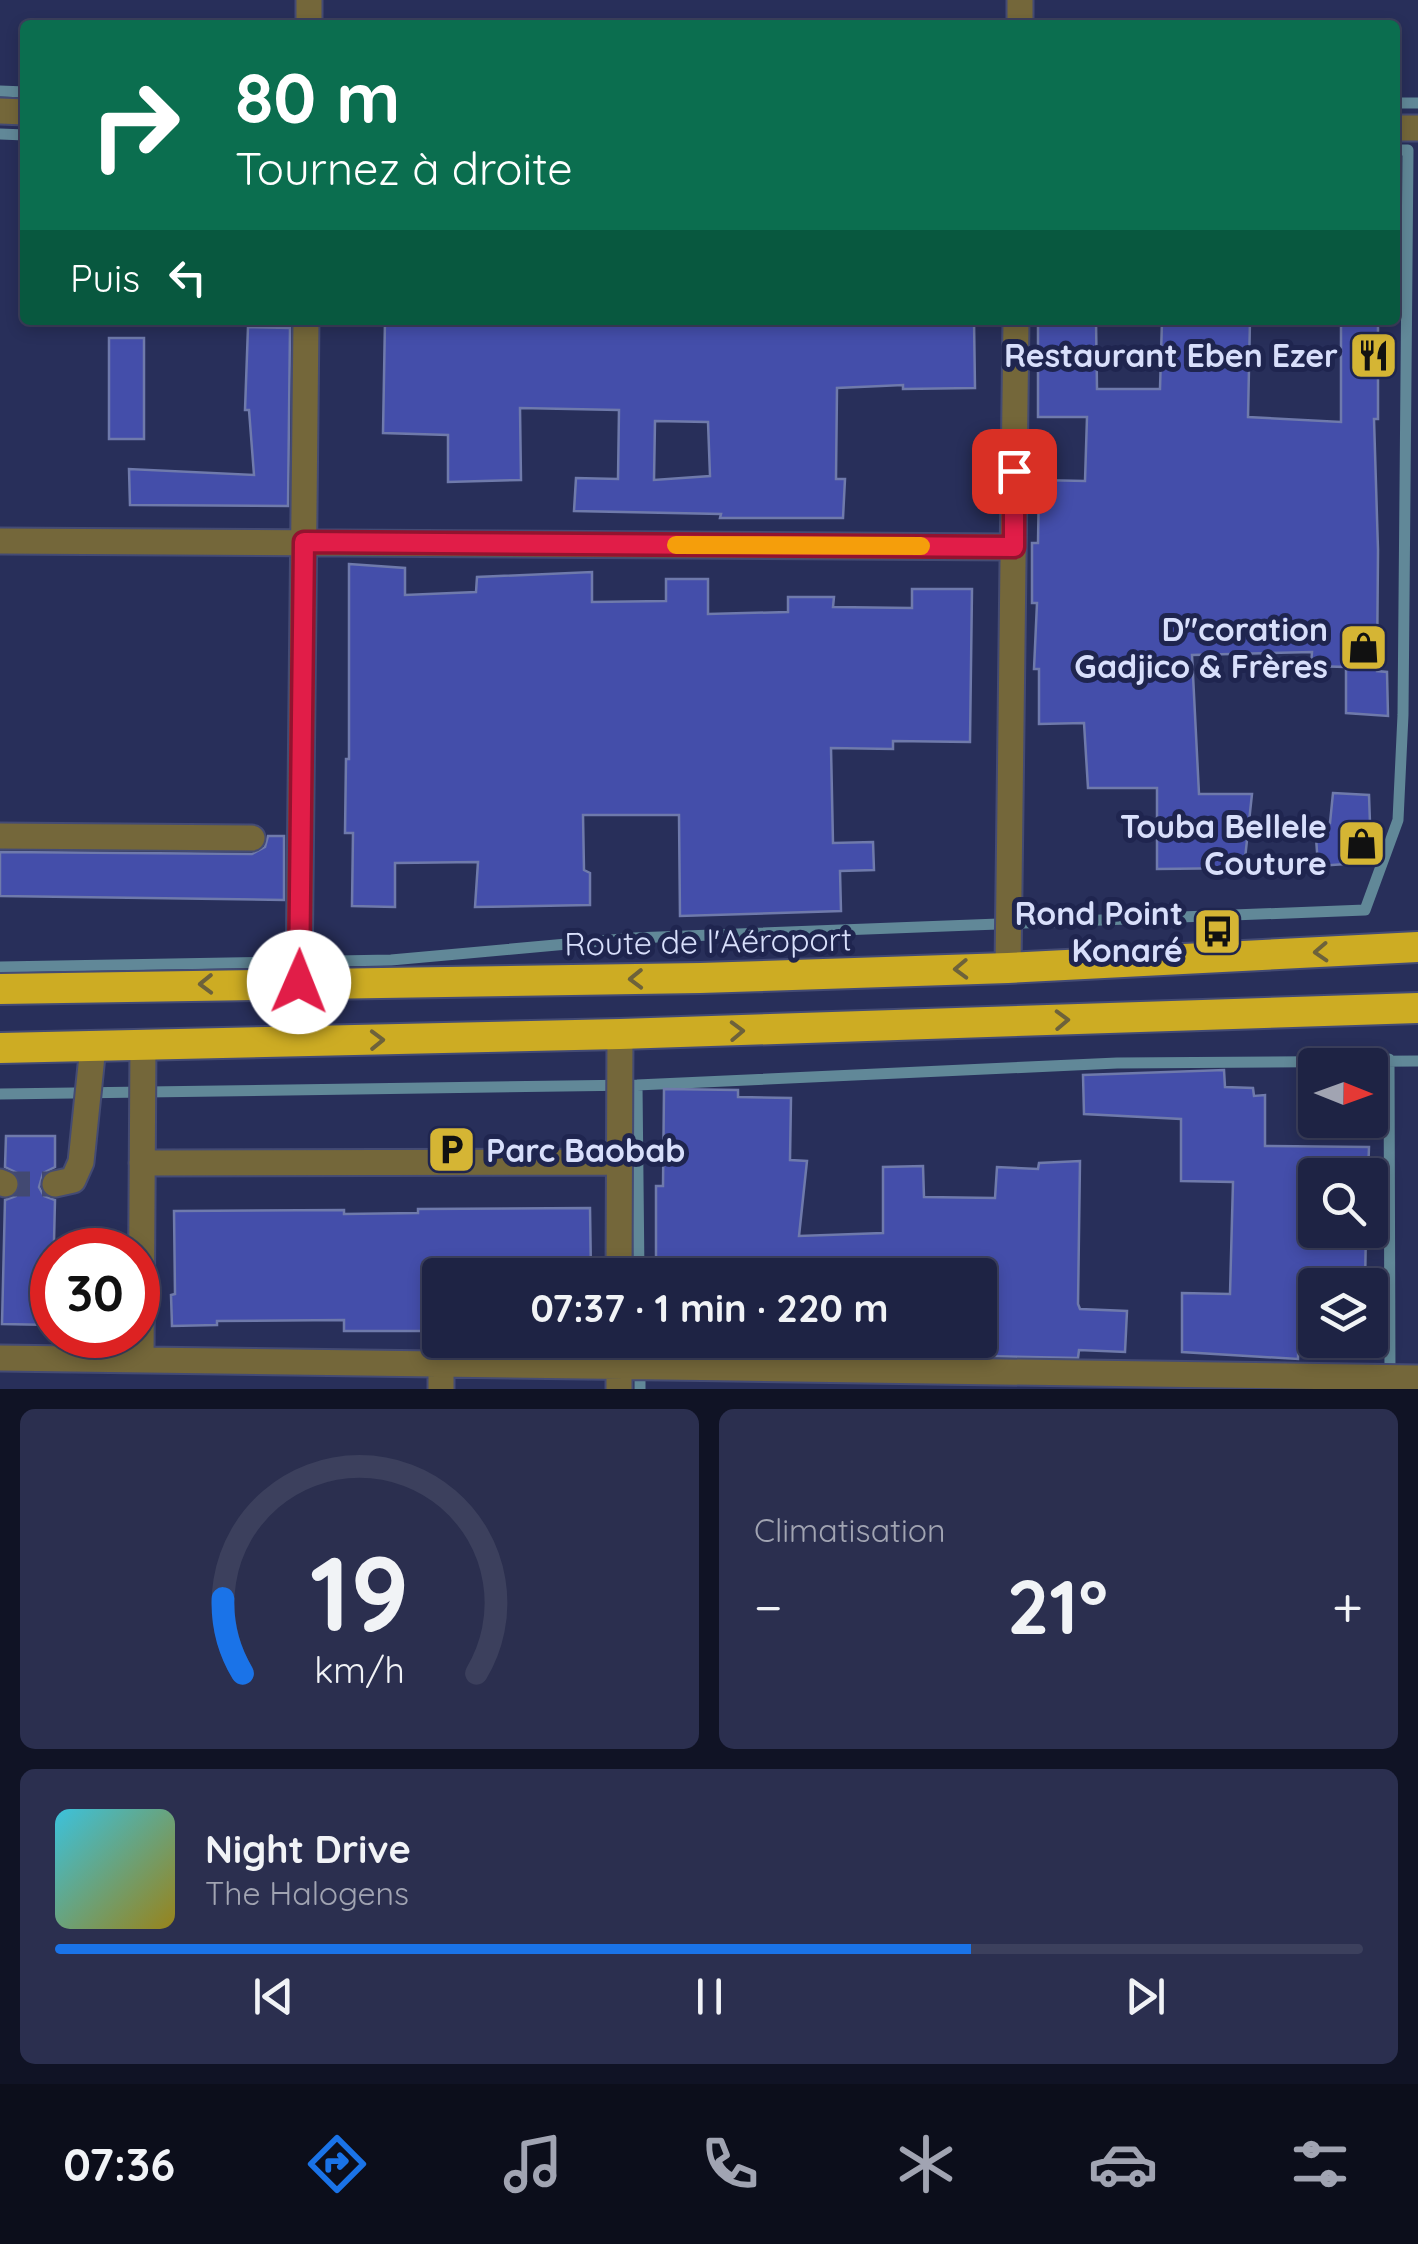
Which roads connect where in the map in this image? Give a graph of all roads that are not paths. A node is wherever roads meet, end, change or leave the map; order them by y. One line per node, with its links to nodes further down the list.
1 (306, 325): 4 (street)
2 (1016, 325): 5 (street)
3 (0, 541): 4 (street)
4 (304, 542): 5 (street); 10 (street)
5 (1014, 547): 9 (street)
6 (0, 836): 7 (street)
7 (252, 838)
8 (1418, 947): 9 (highway, Route de l'Aéroport, one-way to 9)
9 (1008, 968): 10 (highway, Route de l'Aéroport, one-way to 10)
10 (299, 982): 11 (highway, Route de l'Aéroport, one-way to 11)
11 (0, 989)
12 (1418, 1008): 13 (highway, one-way to 12)
13 (620, 1034): 14 (highway, one-way to 13); 17 (street)
14 (143, 1044): 15 (highway); 18 (street)
15 (93, 1046): 16 (highway); 19 (street)
16 (0, 1048)
17 (620, 1162): 18 (street); 21 (street)
18 (142, 1163): 20 (street)
19 (55, 1184)
20 (142, 1228)
21 (619, 1258)
22 (0, 1358): 23 (street)
23 (30, 1358)
24 (141, 1358): 25 (street)
25 (441, 1361): 26 (street); 29 (street)
26 (619, 1364): 28 (street)
27 (1418, 1378): 28 (street)
28 (1018, 1382)
29 (440, 1389)

